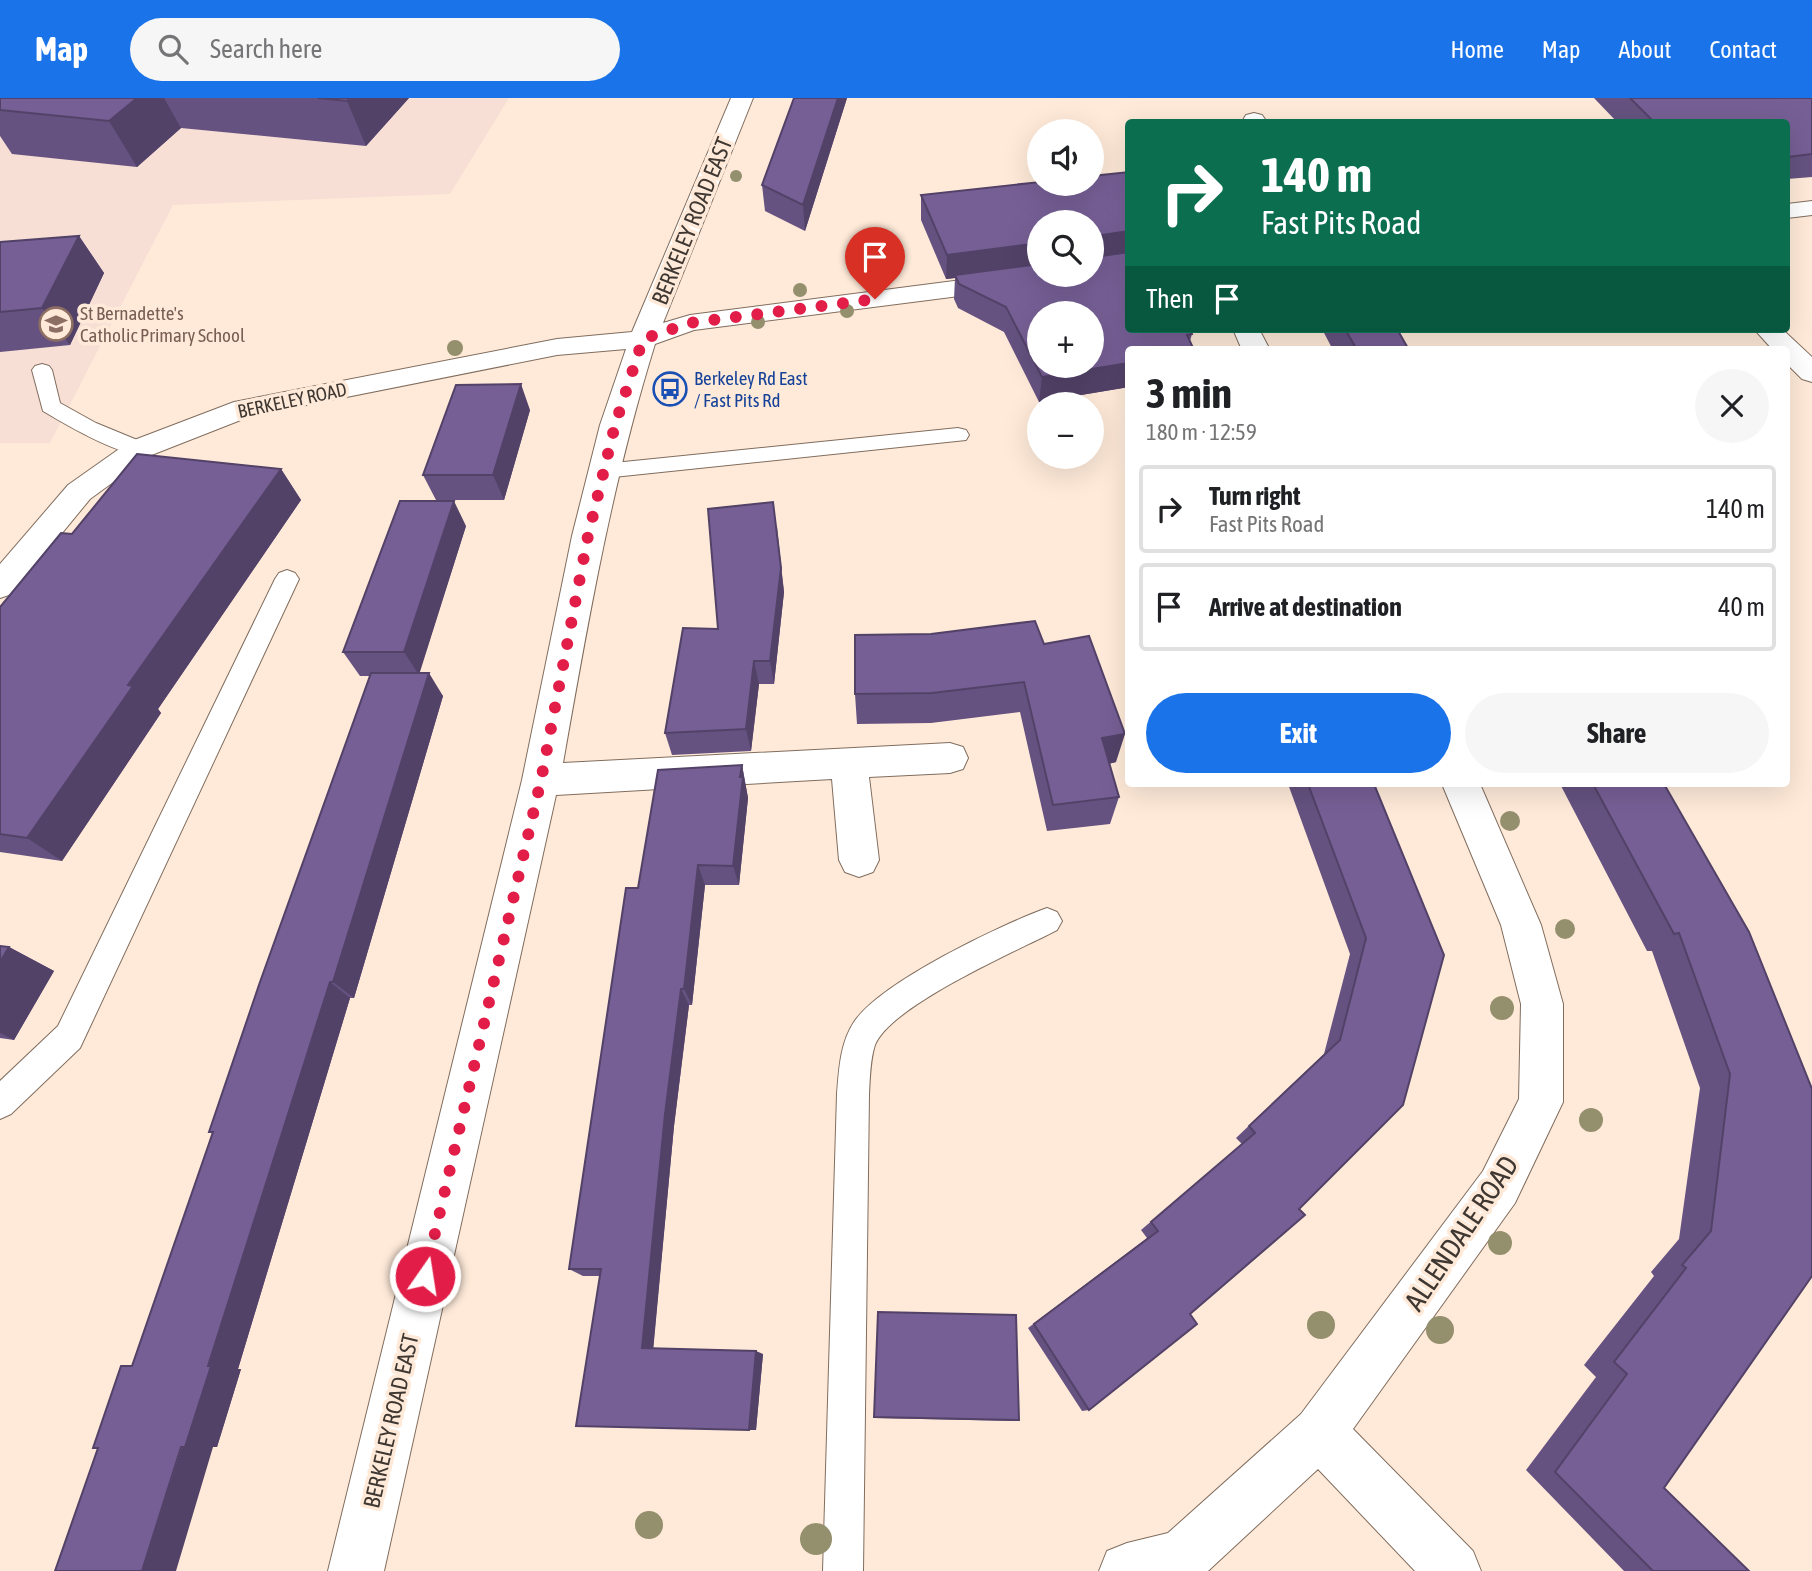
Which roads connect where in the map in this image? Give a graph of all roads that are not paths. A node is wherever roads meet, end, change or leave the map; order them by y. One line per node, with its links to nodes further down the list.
1 (742, 98): 6 (street, BERKELEY ROAD EAST)
2 (1812, 208): 3 (street)
3 (1790, 211)
4 (1027, 279): 6 (street, BERKELEY ROAD)
5 (1771, 333): 7 (street)
6 (643, 339): 12 (street, BERKELEY ROAD); 13 (street, BERKELEY ROAD EAST)
7 (1784, 346)
8 (1790, 351): 10 (street)
9 (42, 370): 12 (lane)
10 (1812, 373)
11 (958, 435): 13 (lane)
12 (139, 449): 15 (street, BERKELEY ROAD)
13 (604, 471): 18 (street, BERKELEY ROAD EAST)
14 (287, 579): 22 (lane)
15 (0, 586)
16 (950, 758): 17 (street)
17 (849, 763): 18 (street); 20 (street)
18 (541, 780): 24 (street, BERKELEY ROAD EAST)
19 (1462, 787): 23 (street, ALLENDALE ROAD)
20 (859, 860)
21 (1046, 921): 25 (lane)
22 (0, 1102)
23 (1319, 1432): 26 (street, ALLENDALE ROAD); 27 (street)
24 (356, 1571)
25 (843, 1571)
26 (1127, 1571)
27 (1453, 1571)

